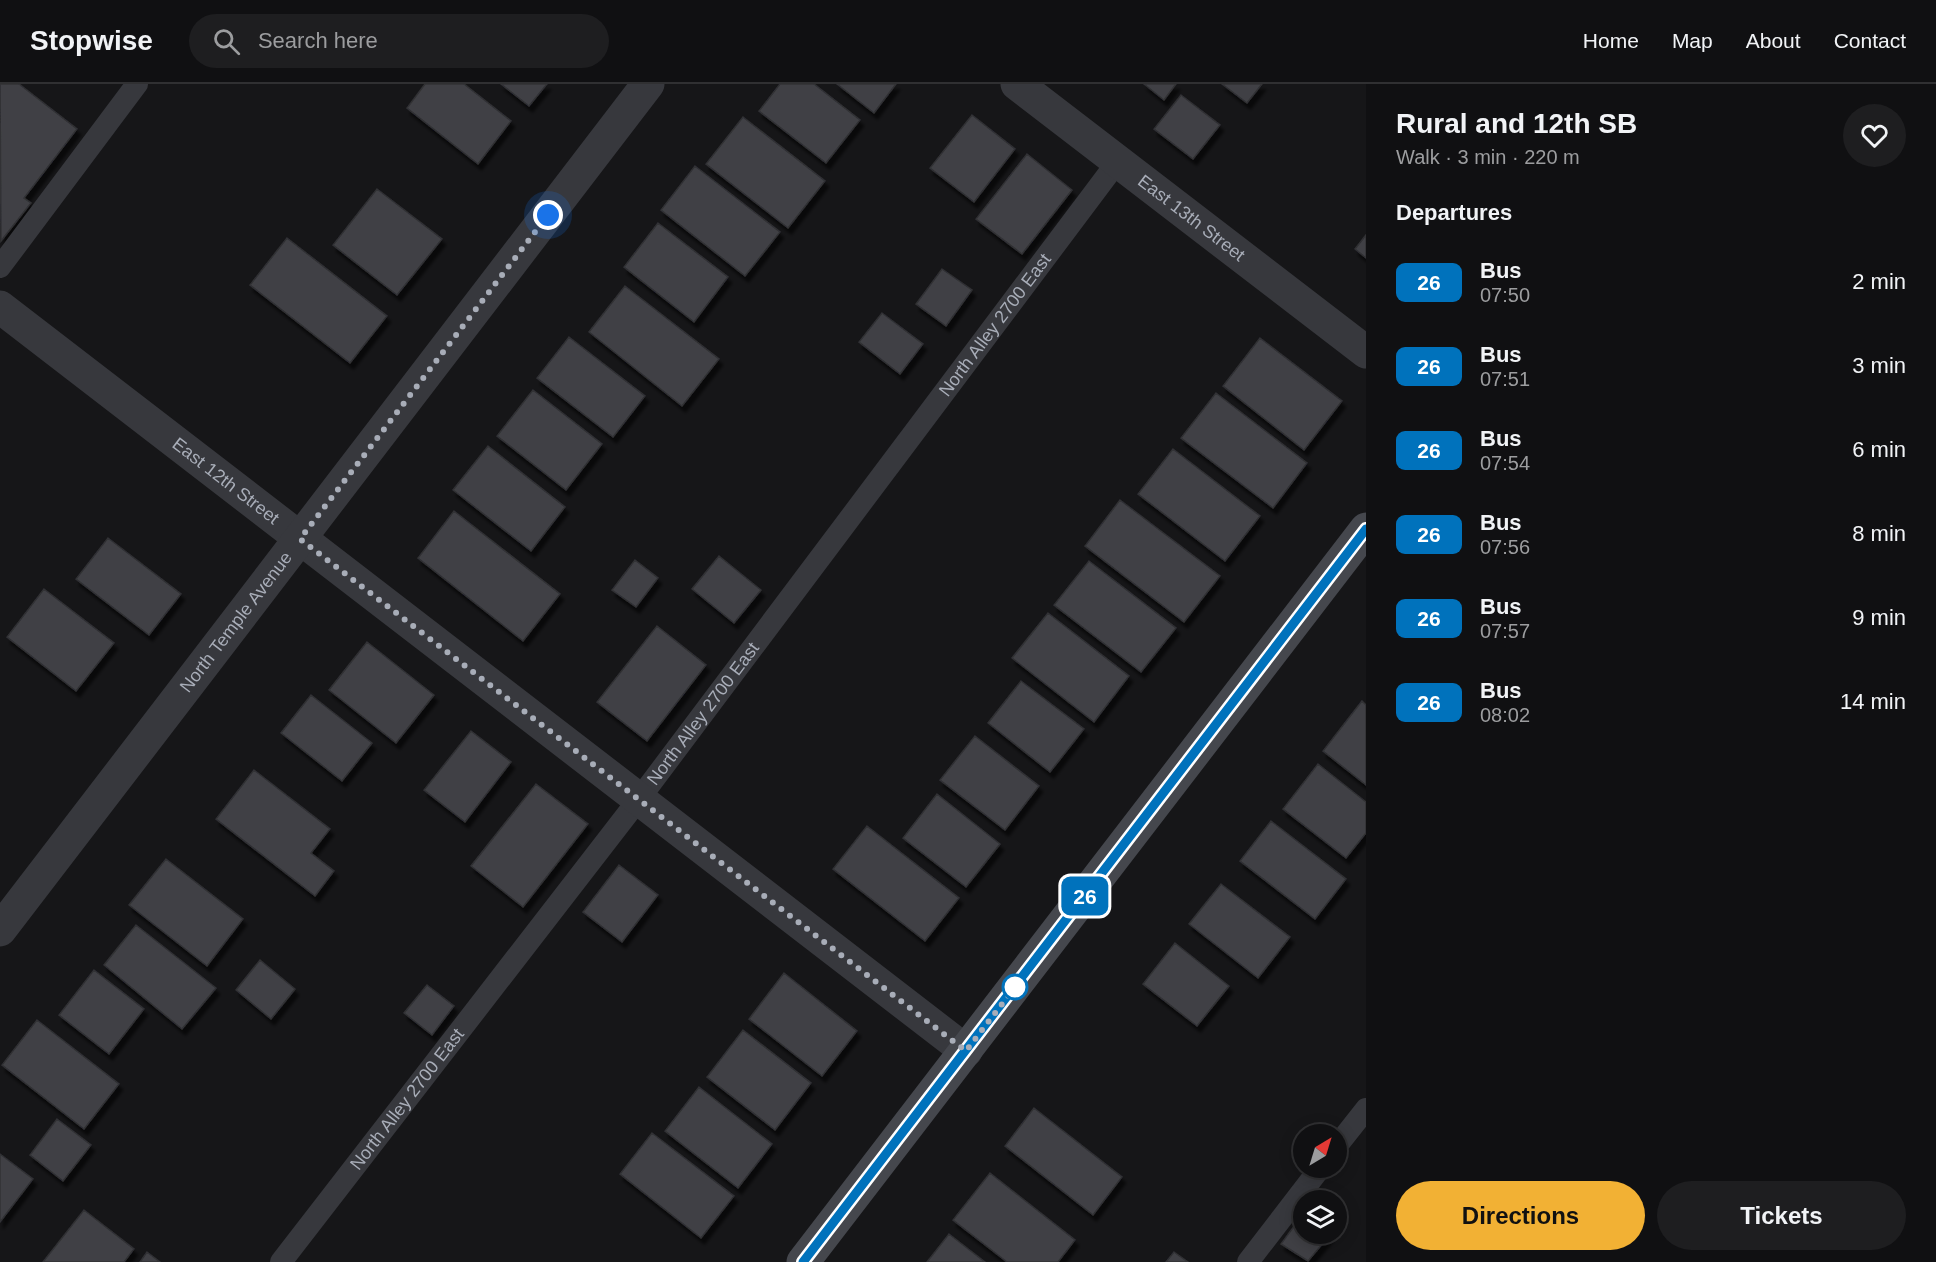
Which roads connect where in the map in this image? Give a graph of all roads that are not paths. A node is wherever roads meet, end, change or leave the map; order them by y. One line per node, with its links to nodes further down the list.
1 (138, 84): 5 (lane)
2 (648, 84): 9 (street, North Temple Avenue)
3 (1017, 84): 4 (street, East 13th Street)
4 (1118, 161): 7 (street, East 13th Street); 10 (lane, North Alley 2700 East)
5 (0, 267)
6 (0, 307): 9 (street, East 12th Street)
7 (1366, 352)
8 (1366, 529): 12 (main road)
9 (300, 539): 10 (street, East 12th Street); 11 (street, North Temple Avenue)
10 (639, 799): 12 (street, East 12th Street); 16 (lane, North Alley 2700 East)
11 (0, 930)
12 (966, 1051): 17 (main road)
13 (1366, 1109): 14 (lane)
14 (1347, 1133)
15 (1313, 1178): 18 (lane)
16 (281, 1262)
17 (803, 1262)
18 (1248, 1262)

